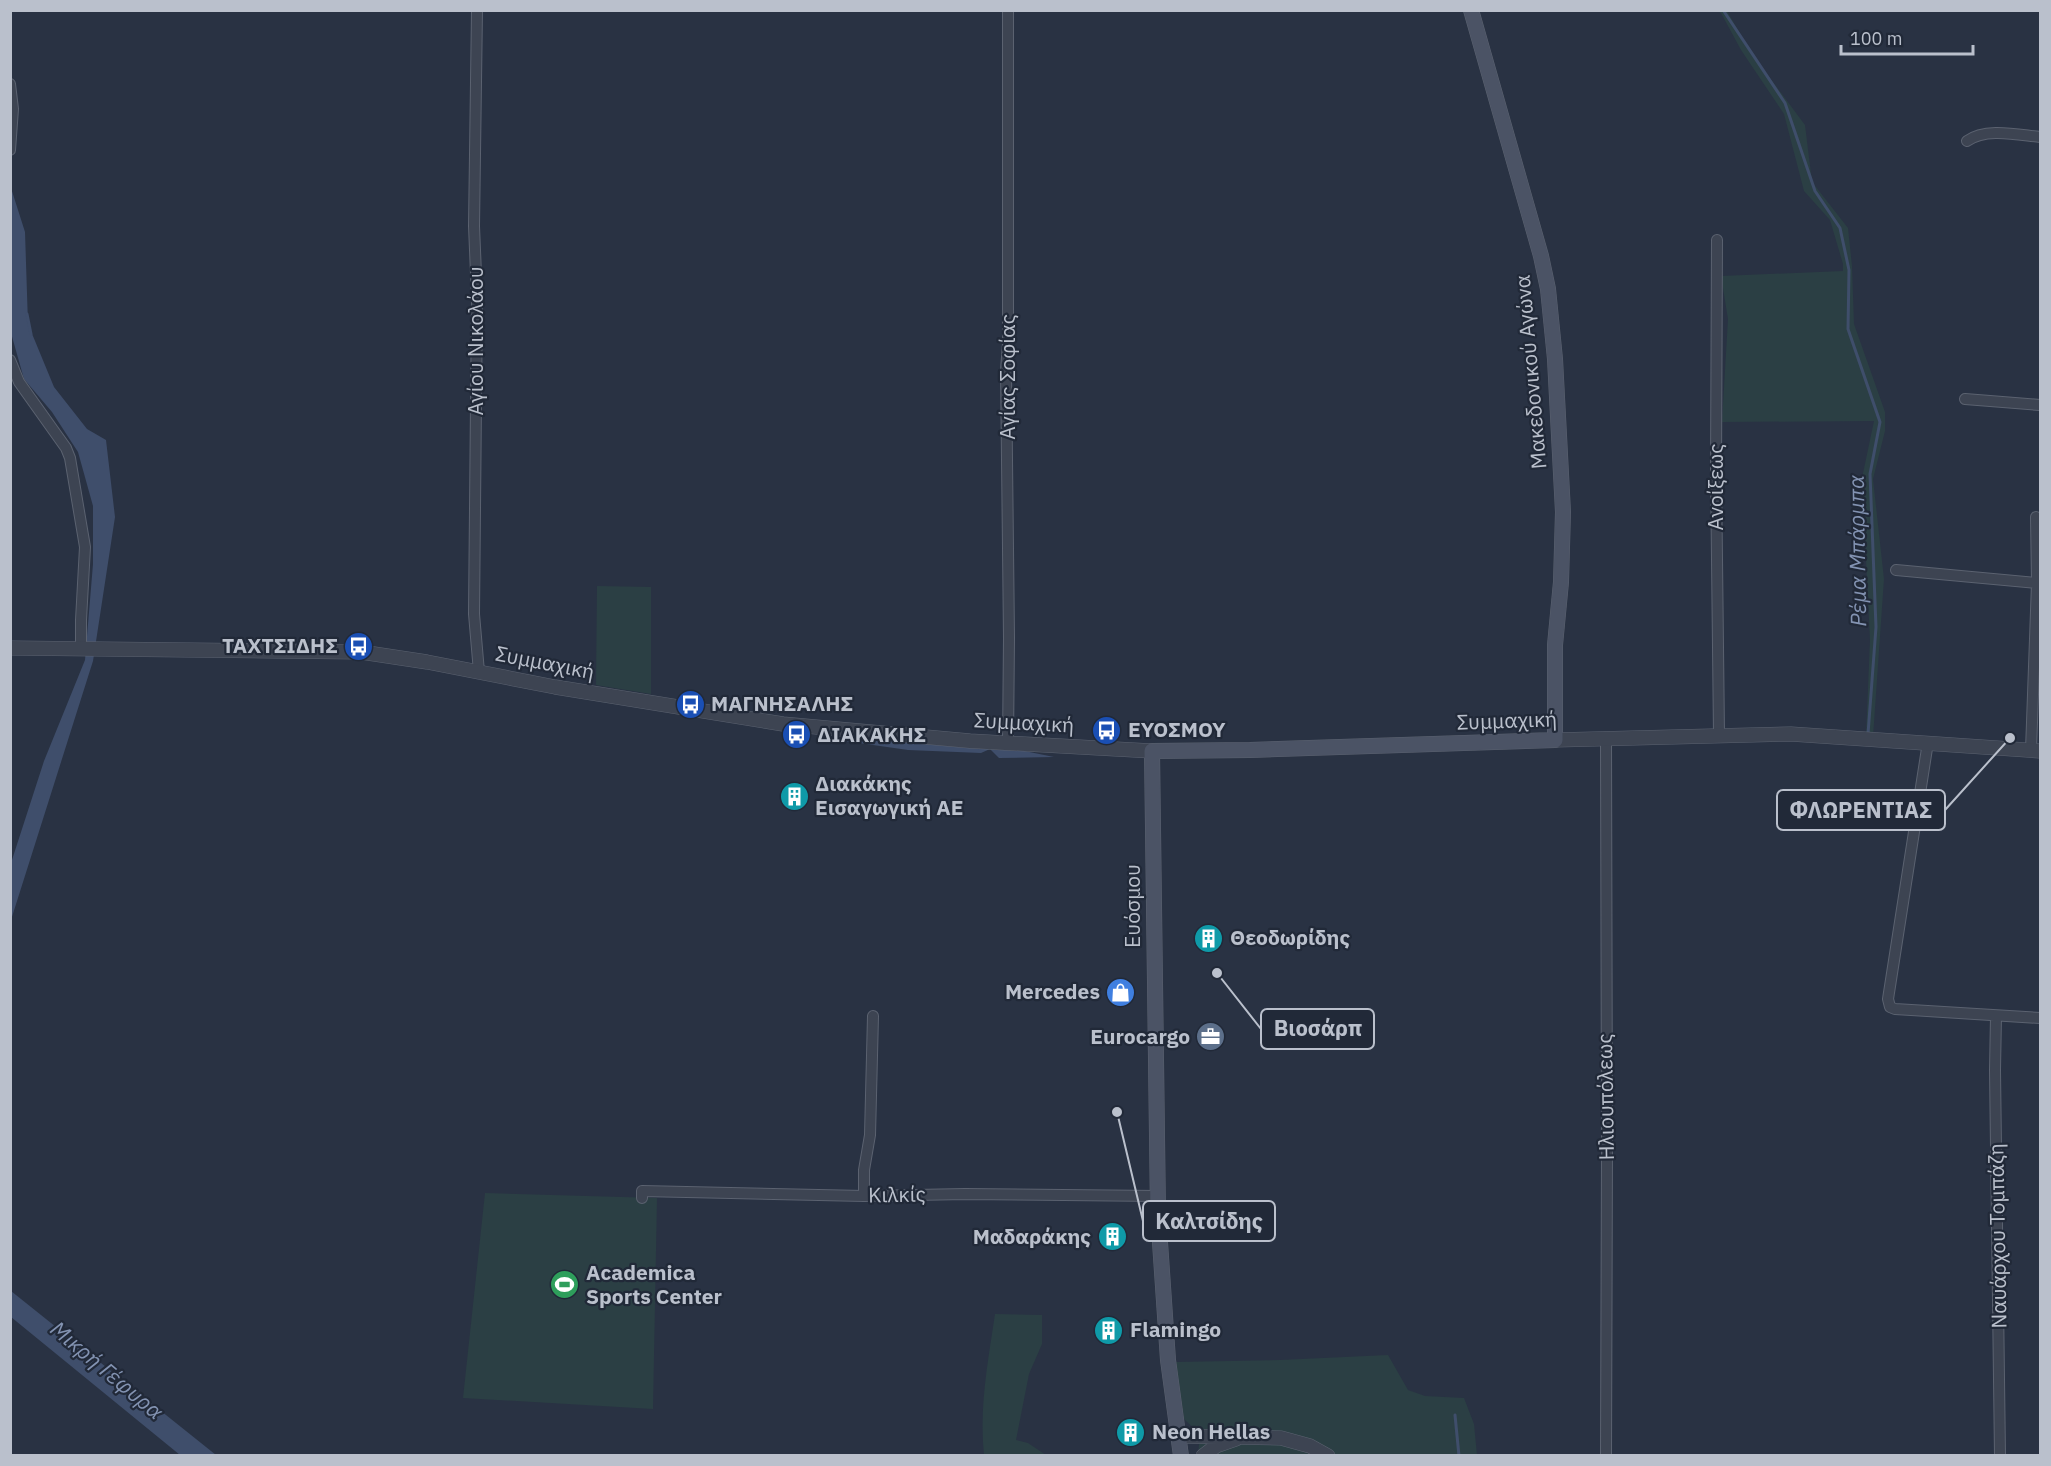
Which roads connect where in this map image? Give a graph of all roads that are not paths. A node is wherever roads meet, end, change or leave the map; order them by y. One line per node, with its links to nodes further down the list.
1 (477, 10): 17 (street, Αγίου Νικολάου)
2 (1008, 10): 22 (street, Αγίας Σοφίας)
3 (1471, 10): 20 (main road, Μακεδονικού Αγώνα)
4 (10, 84): 7 (street)
5 (2040, 137): 6 (street)
6 (1967, 141)
7 (10, 150)
8 (1718, 240): 18 (street, Ανοίξεως)
9 (10, 360): 16 (street)
10 (1965, 399): 11 (street)
11 (2040, 405)
12 (2036, 517): 14 (street)
13 (1896, 570): 14 (street)
14 (2037, 583): 23 (street)
15 (10, 648): 16 (street, Συμμαχική)
16 (81, 648): 17 (street, Συμμαχική)
17 (479, 672): 22 (street, Συμμαχική)
18 (1719, 735): 19 (street, Συμμαχική); 21 (street, Συμμαχική)
19 (1606, 738): 20 (street, Συμμαχική); 37 (street, Ηλιουπόλεως)
20 (1555, 740): 24 (main road, Συμμαχική)
21 (1928, 742): 23 (street, Συμμαχική); 26 (street)
22 (1008, 743): 24 (street, Συμμαχική)
23 (2036, 751)
24 (1152, 752): 29 (main road, Ευόσμου)
25 (873, 1016): 28 (street)
26 (1996, 1016): 27 (street); 38 (street, Ναυάρχου Τομπάζη)
27 (2040, 1018)
28 (864, 1196): 29 (street, Κιλκίς); 30 (street, Κιλκίς)
29 (1158, 1196): 31 (main road, Ευόσμου)
30 (642, 1198)
31 (1178, 1436): 32 (street); 33 (street); 34 (main road, Ευόσμου)
32 (1240, 1437): 33 (street); 36 (street)
33 (1216, 1446): 35 (street)
34 (1181, 1455)
35 (1203, 1455)
36 (1328, 1455)
37 (1606, 1455)
38 (2000, 1455)

